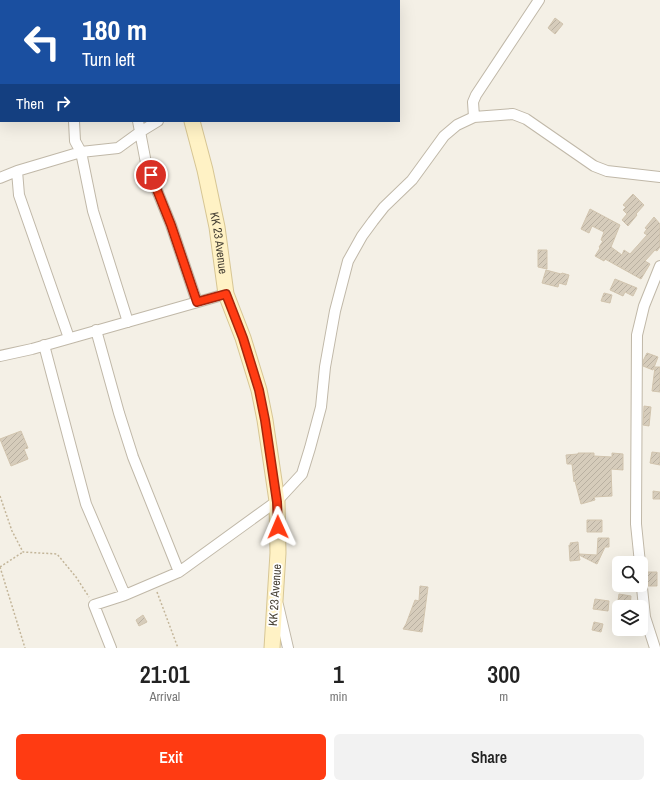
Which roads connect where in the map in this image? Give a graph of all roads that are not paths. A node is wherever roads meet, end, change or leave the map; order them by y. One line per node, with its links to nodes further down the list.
1 (539, 0): 2 (street)
2 (474, 117): 10 (street); 20 (street)
3 (74, 122): 8 (street)
4 (138, 122): 7 (street)
5 (156, 122): 7 (street)
6 (192, 122): 13 (main road, KK 23 Avenue)
7 (140, 132): 8 (street); 14 (street)
8 (81, 152): 9 (street); 15 (street)
9 (17, 171): 11 (street); 17 (street)
10 (660, 176)
11 (0, 178)
12 (660, 266): 21 (street)
13 (226, 294): 14 (street); 20 (main road, KK 23 Avenue)
14 (197, 302): 15 (street)
15 (128, 322): 16 (street)
16 (96, 330): 17 (street); 22 (street)
17 (69, 338): 18 (street)
18 (44, 345): 19 (street); 25 (street)
19 (0, 356)
20 (277, 502): 22 (street); 24 (main road, KK 23 Avenue)
21 (639, 556)
22 (180, 572): 25 (street)
23 (642, 592): 29 (street)
24 (276, 593): 27 (main road, KK 23 Avenue); 28 (street)
25 (125, 595): 26 (street)
26 (111, 648)
27 (272, 648)
28 (288, 648)
29 (655, 648)

